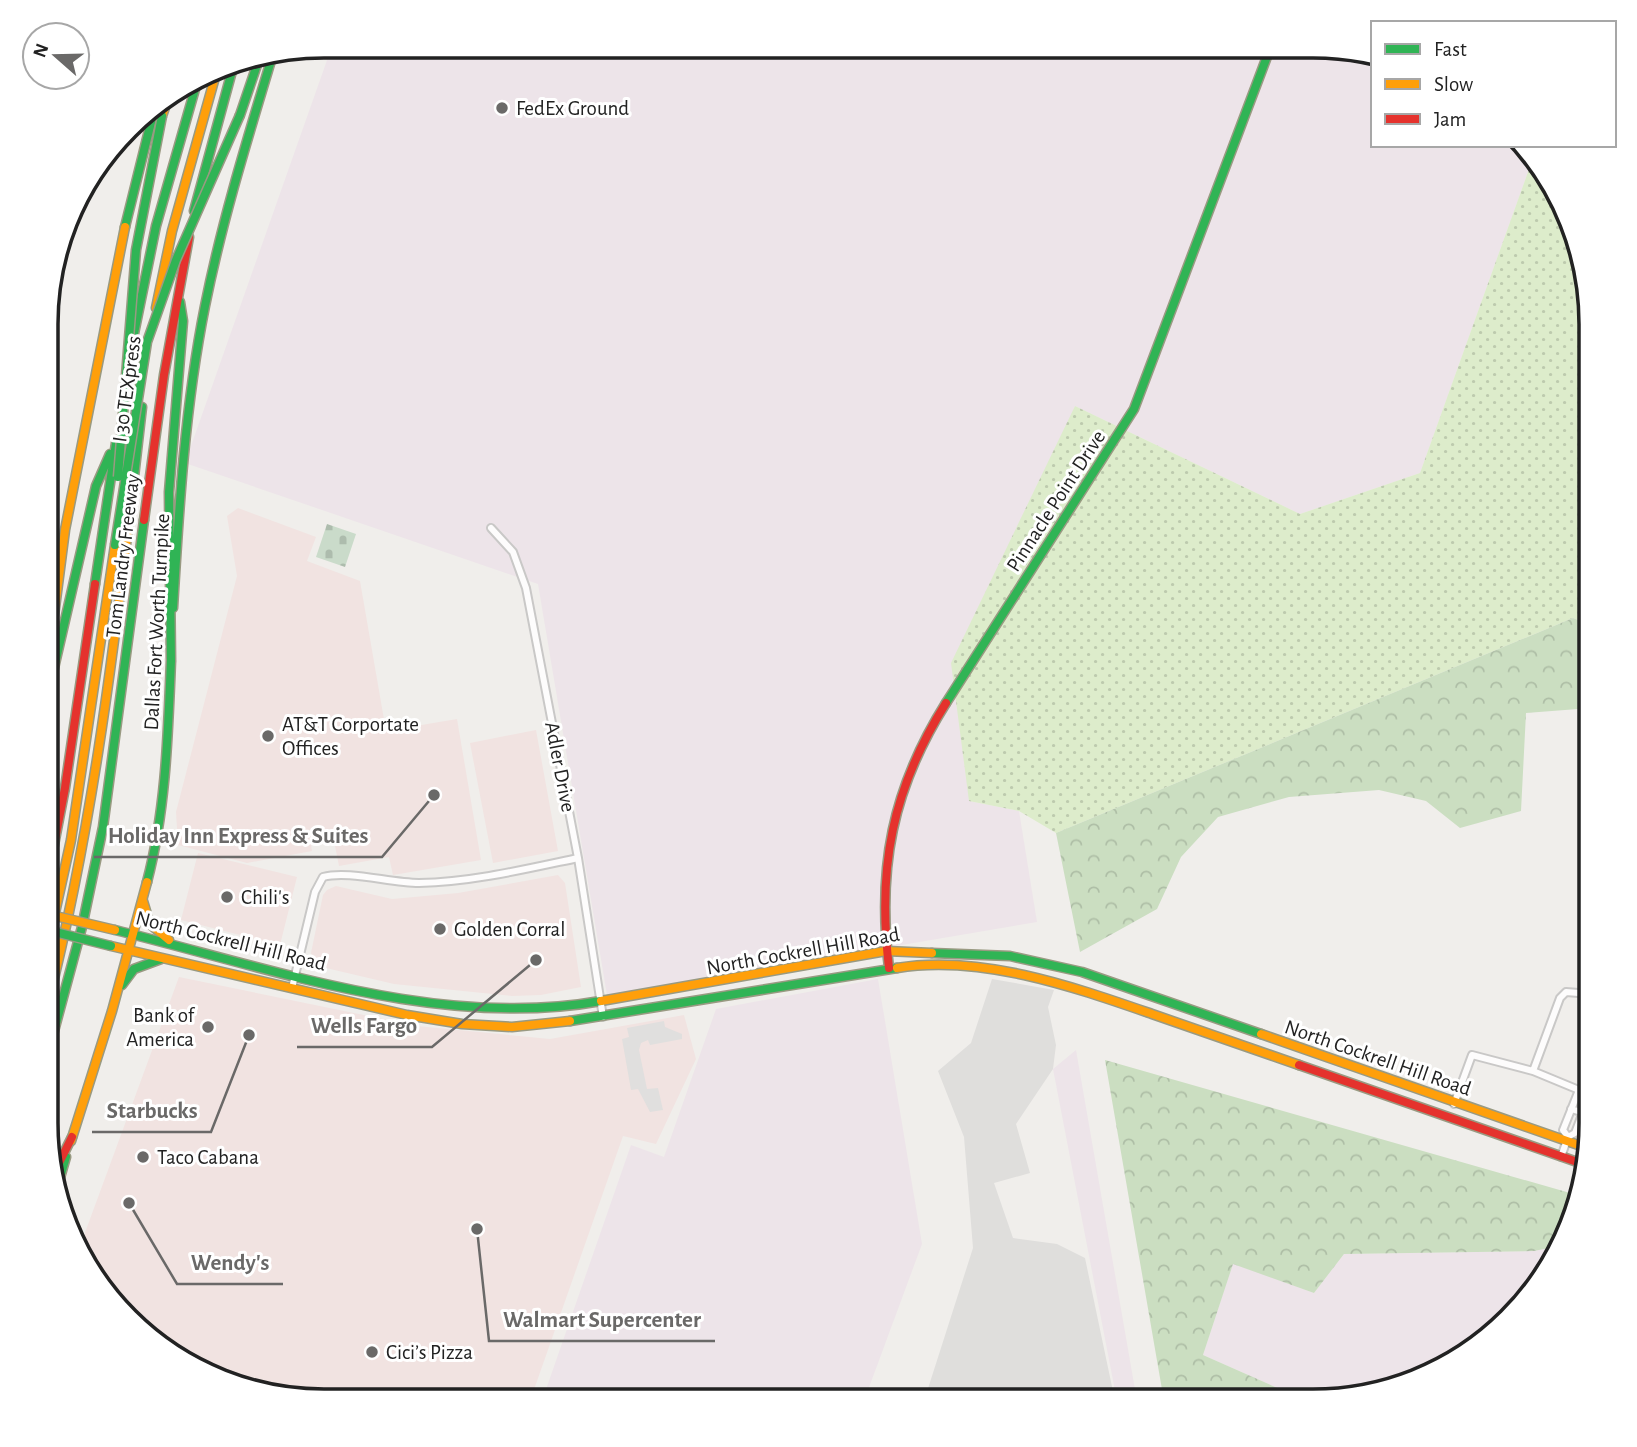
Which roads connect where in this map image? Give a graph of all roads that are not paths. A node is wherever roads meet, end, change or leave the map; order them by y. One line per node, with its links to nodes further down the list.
1 (1266, 58): 25 (main road, Pinnacle Point Drive)
2 (270, 63): 15 (main road, Dallas Fort Worth Turnpike)
3 (256, 67): 12 (main road, bridge)
4 (231, 75): 9 (main road, Tom Landry Freeway)
5 (214, 82): 27 (main road, I 30 TEXpress)
6 (195, 91): 10 (main road, Tom Landry Freeway)
7 (163, 112): 12 (main road, bridge)
8 (151, 122): 13 (main road)
9 (178, 287): 15 (main road); 35 (main road, Tom Landry Freeway)
10 (117, 438): 14 (main road); 16 (main road, Tom Landry Freeway)
11 (491, 528): 17 (street, Adler Drive)
12 (115, 545): 19 (main road)
13 (58, 584)
14 (58, 651)
15 (171, 662): 18 (main road, Dallas Fort Worth Turnpike)
16 (58, 823)
17 (578, 858): 29 (street); 32 (street, Adler Drive)
18 (143, 896): 22 (main road, Dallas Fort Worth Turnpike); 23 (main road)
19 (58, 899)
20 (58, 917): 22 (main road, North Cockrell Hill Road, bridge)
21 (58, 933): 24 (main road, North Cockrell Hill Road, bridge)
22 (132, 934): 23 (main road, North Cockrell Hill Road); 24 (main road, Dallas Fort Worth Turnpike)
23 (175, 944): 29 (main road, North Cockrell Hill Road)
24 (128, 949): 26 (main road, North Cockrell Hill Road); 33 (main road, Dallas Fort Worth Turnpike)
25 (886, 951): 28 (main road, Pinnacle Point Drive); 32 (main road, North Cockrell Hill Road); 40 (main road, North Cockrell Hill Road)
26 (172, 960): 30 (main road, North Cockrell Hill Road); 33 (main road)
27 (58, 966)
28 (889, 968): 36 (main road, North Cockrell Hill Road); 47 (main road, North Cockrell Hill Road)
29 (295, 975): 30 (street); 34 (main road, North Cockrell Hill Road)
30 (292, 988): 37 (main road, North Cockrell Hill Road)
31 (1579, 993): 38 (street)
32 (601, 1002): 34 (main road, North Cockrell Hill Road); 36 (street, Adler Drive)
33 (114, 1004): 44 (main road, Dallas Fort Worth Turnpike)
34 (440, 1006): 37 (main road)
35 (58, 1017)
36 (603, 1017): 37 (main road, North Cockrell Hill Road)
37 (438, 1021)
38 (1533, 1071): 39 (street); 40 (street)
39 (1579, 1090): 41 (street)
40 (1454, 1104): 45 (main road, North Cockrell Hill Road)
41 (1571, 1109): 42 (street); 45 (street)
42 (1579, 1111)
43 (1579, 1122): 45 (street)
44 (72, 1138): 48 (main road); 50 (main road, Dallas Fort Worth Turnpike)
45 (1567, 1139): 46 (main road, North Cockrell Hill Road); 47 (street)
46 (1579, 1144)
47 (1561, 1157): 49 (main road, North Cockrell Hill Road)
48 (60, 1160)
49 (1576, 1162)
50 (62, 1171)

